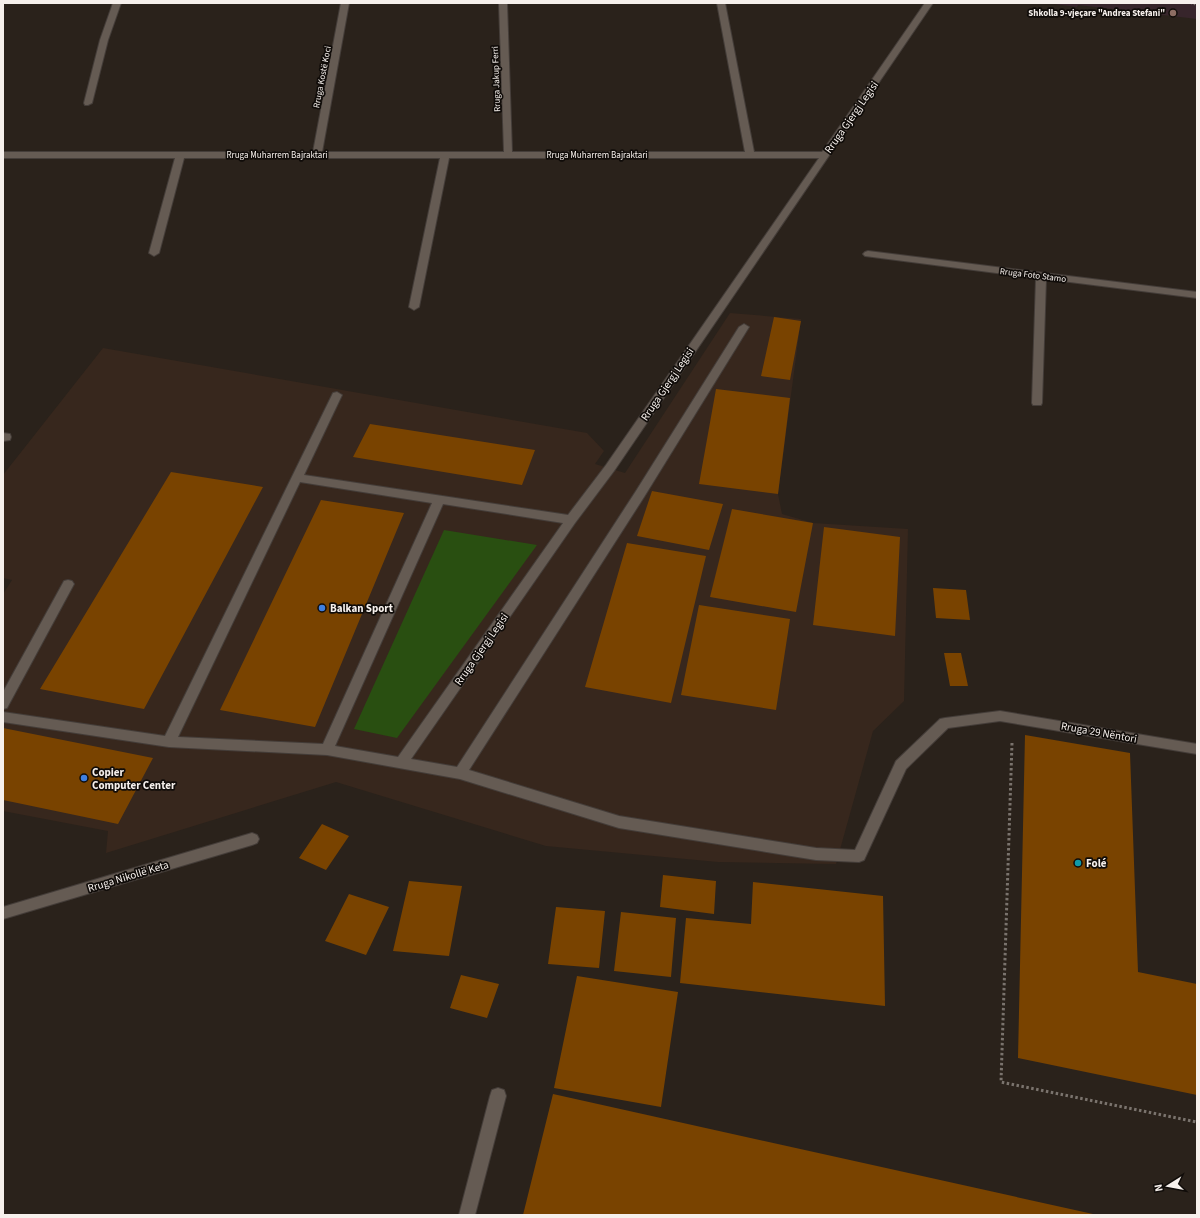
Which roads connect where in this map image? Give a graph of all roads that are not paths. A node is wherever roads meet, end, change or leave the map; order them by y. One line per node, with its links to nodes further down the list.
1 (116, 3): 6 (street)
2 (345, 3): 9 (street, Rruga Kostë Koci)
3 (504, 3): 11 (street, Rruga Jakup Ferri)
4 (721, 3): 12 (street)
5 (930, 3): 13 (street, Rruga Gjergj Legisi)
6 (88, 103)
7 (3, 155): 8 (street, Rruga Muharrem Bajraktari)
8 (180, 155): 9 (street, Rruga Muharrem Bajraktari); 14 (street)
9 (317, 155): 10 (street, Rruga Muharrem Bajraktari)
10 (445, 155): 11 (street, Rruga Muharrem Bajraktari); 18 (street)
11 (508, 155): 12 (street, Rruga Muharrem Bajraktari)
12 (750, 155): 13 (street, Rruga Muharrem Bajraktari)
13 (824, 155): 24 (street, Rruga Gjergj Legisi)
14 (154, 253)
15 (868, 254): 16 (street, Rruga Foto Stamo)
16 (1040, 276): 17 (street, Rruga Foto Stamo); 21 (street)
17 (1197, 295)
18 (414, 307)
19 (744, 327): 32 (street)
20 (337, 395): 22 (street)
21 (1037, 403)
22 (297, 478): 23 (street); 28 (street)
23 (439, 500): 24 (street); 30 (street)
24 (571, 520): 31 (street, Rruga Gjergj Legisi)
25 (68, 584): 26 (street)
26 (3, 704)
27 (3, 717): 28 (street)
28 (169, 742): 30 (street)
29 (1197, 749): 32 (street, Rruga 29 Nëntori)
30 (327, 750): 31 (street)
31 (402, 762): 32 (street)
32 (460, 774)
33 (252, 839): 34 (street, Rruga Nikollë Keta)
34 (3, 913)
35 (498, 1096): 36 (street)
36 (467, 1215)

